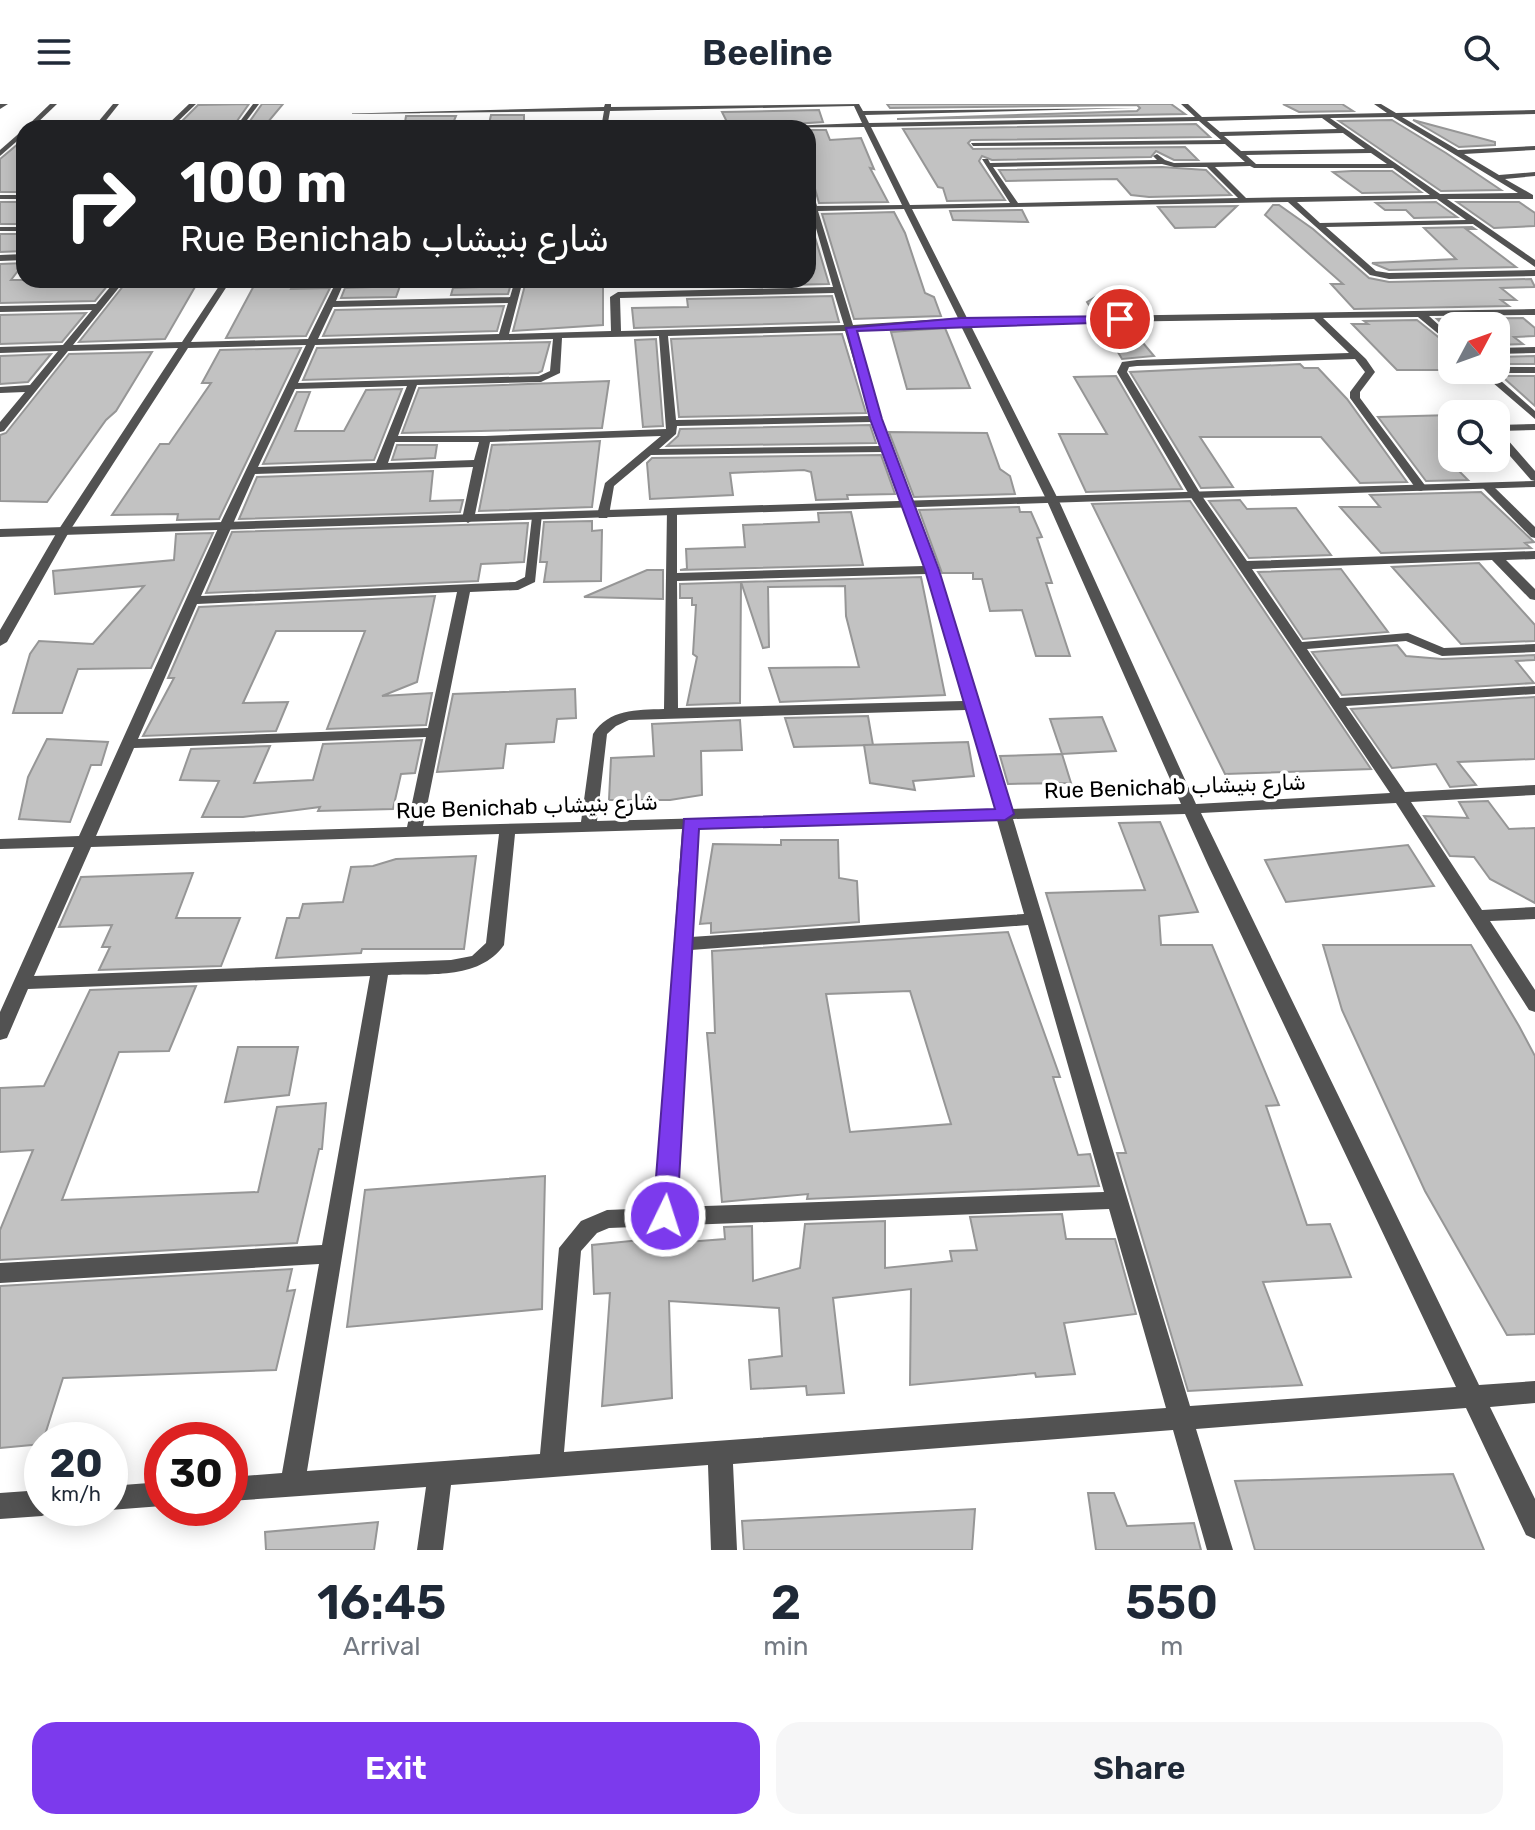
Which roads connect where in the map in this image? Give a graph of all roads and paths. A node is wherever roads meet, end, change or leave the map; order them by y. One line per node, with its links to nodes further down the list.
1 (54, 104): 25 (street)
2 (116, 104): 3 (street); 26 (street)
3 (125, 104)
4 (193, 104): 27 (street)
5 (342, 104): 19 (street)
6 (404, 104): 19 (street)
7 (1184, 104): 24 (street)
8 (1377, 104): 21 (street)
9 (1505, 104): 20 (street)
10 (794, 105): 11 (street); 15 (street)
11 (668, 106): 14 (street)
12 (1132, 106): 15 (street); 28 (street)
13 (536, 107): 14 (street); 16 (street)
14 (608, 107)
15 (857, 107): 31 (street)
16 (469, 108): 19 (street)
17 (1262, 111): 23 (street)
18 (1535, 112): 20 (street)
19 (399, 113)
20 (1517, 113): 21 (street)
21 (1396, 116): 22 (street); 43 (street)
22 (1324, 117): 23 (street); 33 (street)
23 (1271, 118): 24 (street)
24 (1203, 119): 28 (street); 34 (street)
25 (37, 120)
26 (103, 120)
27 (176, 120)
28 (1146, 120): 29 (street)
29 (1127, 121): 30 (street); 38 (street)
30 (959, 123): 31 (street); 40 (street)
31 (866, 126): 32 (street); 57 (street)
32 (816, 127)
33 (1344, 131): 34 (street); 42 (street)
34 (1218, 134): 39 (street)
35 (16, 138): 36 (street)
36 (13, 141): 37 (street); 45 (street)
37 (0, 142)
38 (1146, 142): 39 (street); 40 (street); 46 (street)
39 (1226, 142): 44 (street)
40 (973, 144): 48 (street)
41 (1535, 148): 43 (street)
42 (1374, 151): 44 (street); 50 (street)
43 (1460, 152): 52 (street)
44 (1237, 153): 47 (street)
45 (0, 154)
46 (1162, 162): 48 (street); 49 (street)
47 (1248, 164): 49 (street); 50 (street)
48 (988, 165): 58 (street)
49 (1209, 165): 56 (street)
50 (1397, 166): 53 (street)
51 (1535, 174): 52 (street)
52 (1501, 177): 54 (street)
53 (1439, 197): 54 (street); 55 (street); 60 (street)
54 (1531, 198)
55 (1290, 200): 56 (street); 62 (street)
56 (1245, 201): 58 (street)
57 (907, 206): 58 (street); 59 (street); 79 (street)
58 (1016, 206)
59 (816, 208)
60 (1476, 222): 62 (street); 63 (street)
61 (816, 223): 70 (street)
62 (1317, 225): 64 (street)
63 (1535, 264)
64 (1535, 273)
65 (114, 288): 74 (street)
66 (222, 288): 87 (street)
67 (337, 288): 73 (street)
68 (516, 288): 72 (street)
69 (664, 288): 71 (street)
70 (839, 290): 71 (street); 80 (street)
71 (664, 294): 83 (street)
72 (512, 300): 73 (street); 85 (street)
73 (330, 304): 86 (street)
74 (99, 307): 75 (street); 88 (street)
75 (0, 309)
76 (1535, 312): 77 (street)
77 (1421, 314): 78 (street); 81 (street)
78 (1317, 317): 79 (street); 92 (street)
79 (961, 321): 80 (street); 119 (street)
80 (851, 328): 82 (street); 101 (street)
81 (1438, 329)
82 (663, 332): 83 (street); 103 (street)
83 (616, 334): 84 (street)
84 (558, 335): 85 (street); 95 (street)
85 (503, 337): 86 (street)
86 (313, 341): 87 (street); 97 (street)
87 (187, 345): 88 (street); 126 (street)
88 (67, 348): 89 (street); 98 (street)
89 (0, 350)
90 (1535, 350): 91 (street)
91 (1510, 351)
92 (1357, 356): 117 (street); 118 (street)
93 (1510, 370): 94 (street)
94 (1535, 370)
95 (413, 382): 97 (street); 106 (street)
96 (1499, 384): 100 (street)
97 (291, 386): 113 (street)
98 (33, 388): 99 (street); 104 (street)
99 (0, 390)
100 (1535, 416)
101 (876, 419): 103 (street); 109 (street)
102 (1535, 427): 105 (street)
103 (671, 428): 107 (street); 110 (street)
104 (0, 429)
105 (1510, 429)
106 (391, 439): 107 (street); 112 (street)
107 (485, 439): 111 (street)
108 (1510, 447): 114 (street)
109 (887, 449): 110 (street); 120 (street)
110 (649, 452): 122 (street)
111 (479, 463): 112 (street); 124 (street)
112 (381, 466): 113 (street)
113 (252, 471): 125 (street)
114 (1535, 478)
115 (1535, 484): 116 (street)
116 (1487, 486): 117 (street); 128 (street)
117 (1421, 488): 118 (street)
118 (1196, 496): 119 (street); 131 (street)
119 (1053, 501): 120 (street); 148 (street)
120 (909, 505): 121 (street); 132 (street)
121 (671, 513): 122 (street); 133 (street)
122 (603, 515): 123 (street)
123 (538, 517): 124 (street); 134 (street)
124 (468, 519): 125 (street)
125 (225, 527): 126 (street); 136 (street)
126 (63, 532): 127 (street); 137 (street)
127 (0, 533)
128 (1535, 534)
129 (1535, 555): 130 (street)
130 (1495, 556): 131 (street); 135 (street)
131 (1245, 565): 138 (street)
132 (932, 570): 133 (street); 142 (street)
133 (671, 577): 143 (street)
134 (464, 588): 136 (street); 144 (street)
135 (1535, 596)
136 (192, 600): 145 (street)
137 (0, 642)
138 (1299, 646): 139 (street); 141 (street)
139 (1535, 648)
140 (1535, 690): 141 (street)
141 (1337, 702): 147 (street)
142 (973, 705): 143 (street); 149 (street)
143 (671, 713): 151 (street)
144 (435, 732): 145 (street); 153 (street)
145 (128, 744): 154 (street)
146 (1535, 790): 147 (street, Rue Benichab شارع بنيشاب)
147 (1401, 798): 148 (street, Rue Benichab شارع بنيشاب); 157 (street)
148 (1190, 809): 149 (street, Rue Benichab شارع بنيشاب); 169 (street)
149 (1005, 814): 150 (street, Rue Benichab شارع بنيشاب); 158 (street)
150 (690, 823): 151 (street, Rue Benichab شارع بنيشاب); 159 (street)
151 (588, 827): 152 (street, Rue Benichab شارع بنيشاب)
152 (508, 829): 153 (street, Rue Benichab شارع بنيشاب); 160 (street)
153 (414, 832): 154 (street, Rue Benichab شارع بنيشاب)
154 (84, 842): 155 (street, Rue Benichab شارع بنيشاب); 161 (street)
155 (0, 844)
156 (1535, 913): 157 (street)
157 (1478, 916): 162 (street)
158 (1034, 919): 159 (street); 164 (street)
159 (683, 944): 165 (street)
160 (380, 969): 161 (street); 166 (street)
161 (22, 983): 163 (street)
162 (1533, 998)
163 (0, 1033)
164 (1115, 1200): 165 (street); 170 (street)
165 (665, 1216): 172 (street)
166 (332, 1254): 167 (street); 174 (street)
167 (0, 1273)
168 (1535, 1392): 169 (street)
169 (1472, 1395): 170 (street); 178 (street)
170 (1179, 1418): 171 (street); 181 (street)
171 (720, 1452): 172 (street); 180 (street)
172 (551, 1465): 173 (street)
173 (440, 1473): 174 (street); 179 (street)
174 (292, 1484): 175 (street)
175 (248, 1488)
176 (24, 1504): 177 (street)
177 (0, 1506)
178 (1535, 1526)
179 (430, 1550)
180 (724, 1550)
181 (1220, 1550)

